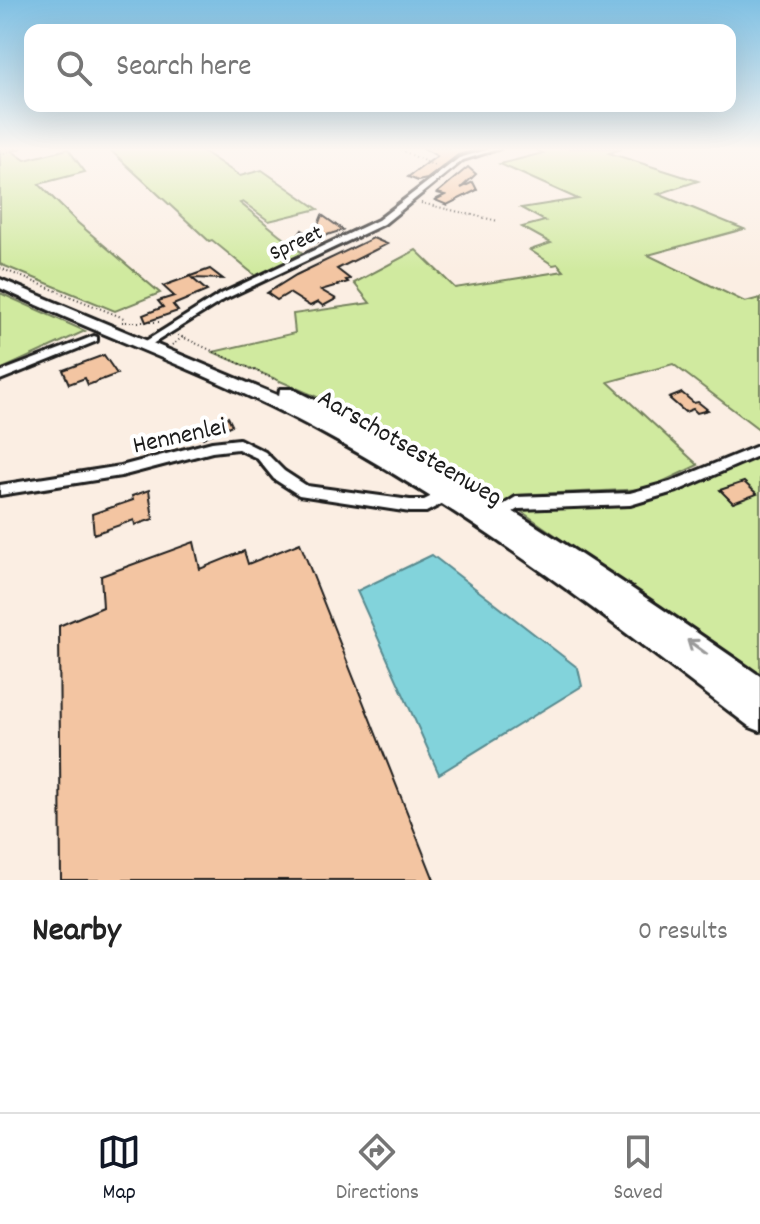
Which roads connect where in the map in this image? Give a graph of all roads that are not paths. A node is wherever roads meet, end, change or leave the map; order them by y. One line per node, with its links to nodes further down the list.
1 (423, 189): 5 (street, Spreet)
2 (0, 270): 5 (main road, Aarschotsesteenweg)
3 (0, 283): 5 (main road, Aarschotsesteenweg)
4 (94, 339): 6 (street)
5 (150, 340): 9 (main road, Aarschotsesteenweg); 10 (main road, Aarschotsesteenweg)
6 (0, 376)
7 (760, 450): 10 (street)
8 (0, 490): 9 (street, Hennenlei)
9 (446, 495): 12 (main road, Aarschotsesteenweg)
10 (500, 514): 11 (main road, Aarschotsesteenweg, one-way to 10)
11 (760, 692)
12 (760, 717)

